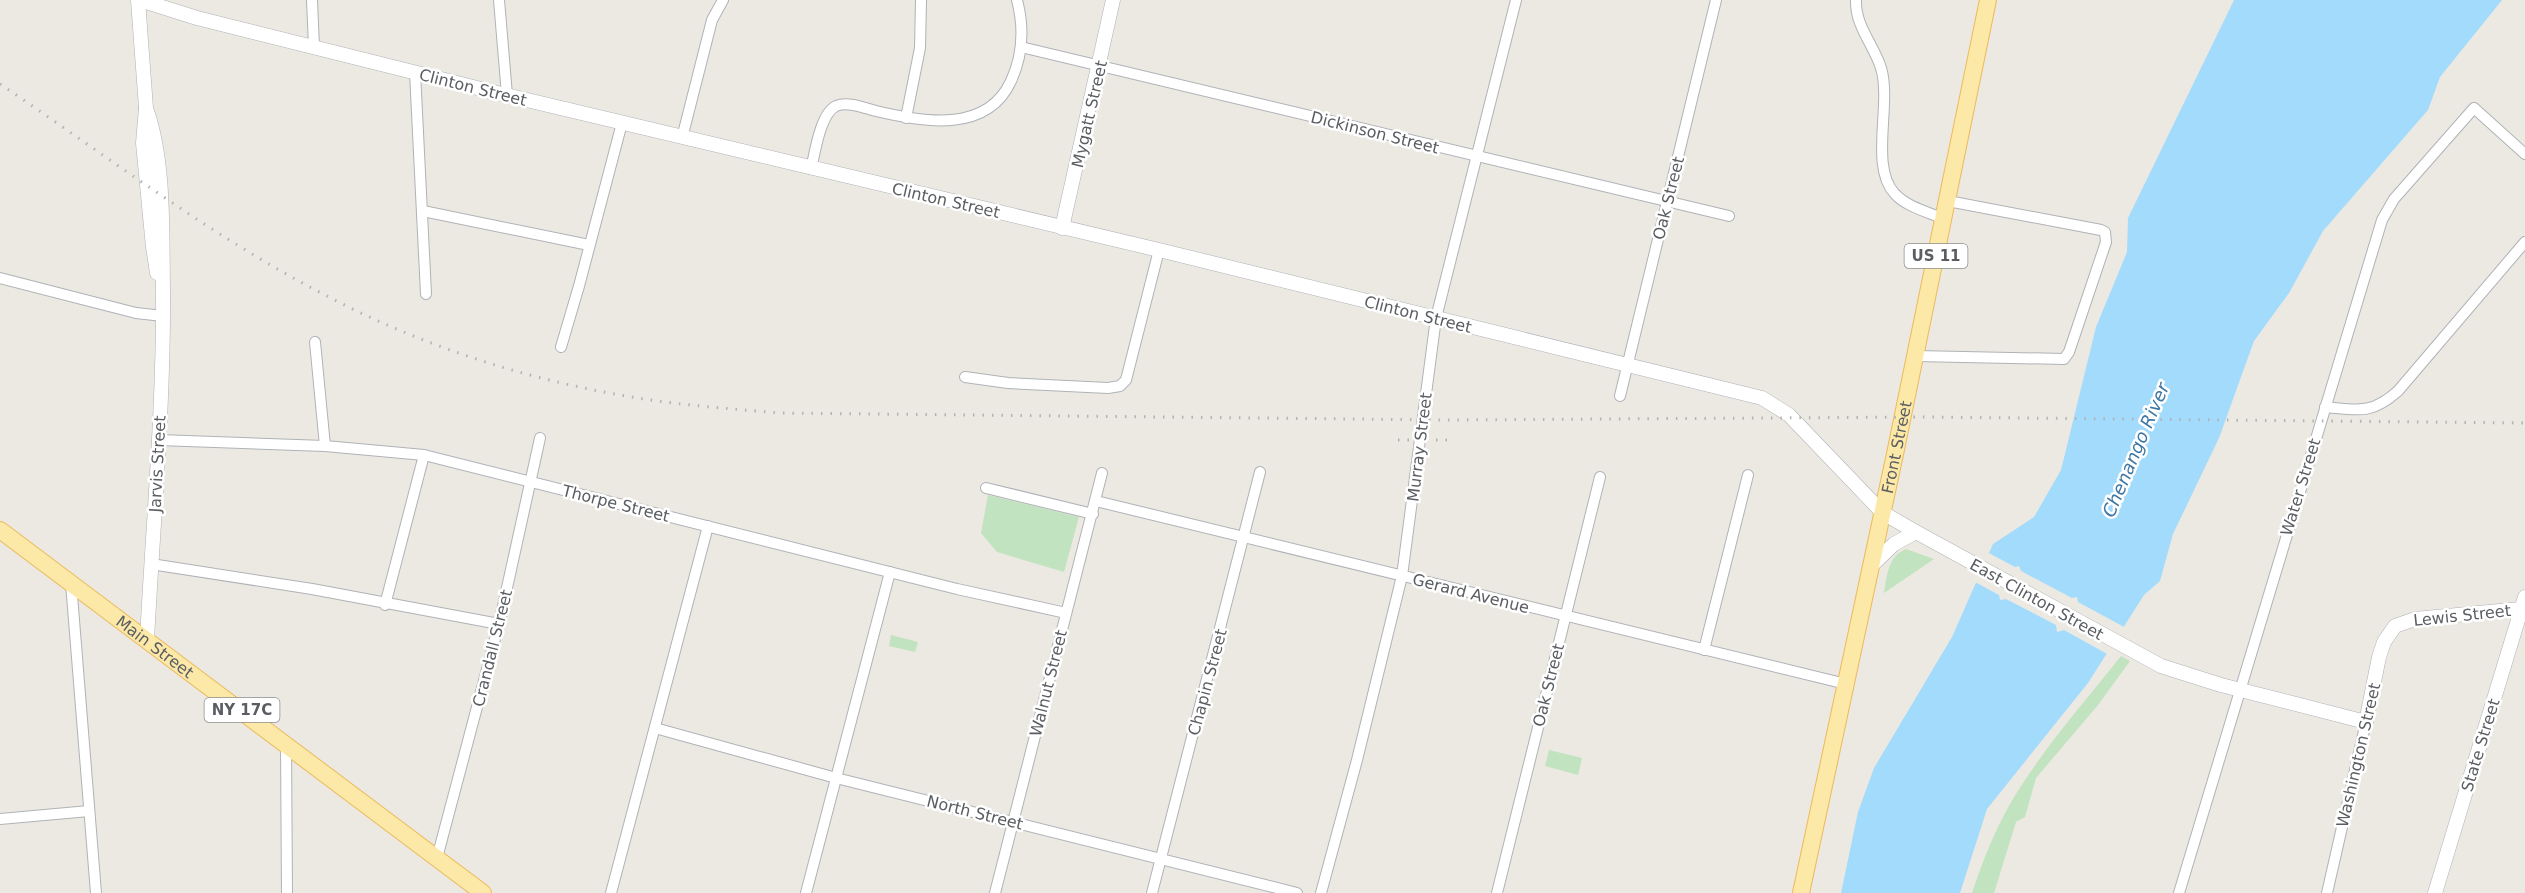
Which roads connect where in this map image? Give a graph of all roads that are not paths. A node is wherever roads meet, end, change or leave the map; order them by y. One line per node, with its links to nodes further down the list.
1 (139, 0): 12 (street, Clinton Street); 34 (street, Jarvis Street)
2 (312, 0): 12 (street)
3 (499, 0): 16 (street)
4 (723, 0): 19 (street)
5 (921, 0): 17 (street)
6 (1017, 0): 13 (street)
7 (1113, 0): 14 (street, Mygatt Street)
8 (1516, 0): 21 (street, Murray Street)
9 (1716, 0): 24 (street, Oak Street)
10 (1856, 0): 27 (street)
11 (1988, 0): 23 (main road, Front Street / US 11)
12 (314, 47): 15 (street, Clinton Street)
13 (1021, 47): 14 (street, Dickinson Street); 17 (street)
14 (1100, 65): 21 (street, Dickinson Street); 28 (street, Mygatt Street)
15 (415, 72): 16 (street, Clinton Street); 25 (street)
16 (507, 95): 18 (street, Clinton Street)
17 (906, 118): 22 (street)
18 (622, 123): 19 (street, Clinton Street); 30 (street)
19 (682, 138): 22 (street, Clinton Street)
20 (2525, 154): 43 (street, Water Street)
21 (1477, 157): 24 (street, Dickinson Street); 35 (street, Murray Street)
22 (811, 169): 28 (street, Clinton Street)
23 (1948, 201): 27 (main road, Front Street / US 11); 38 (street)
24 (1666, 202): 26 (street, Dickinson Street); 39 (street, Oak Street)
25 (423, 211): 30 (street); 33 (street)
26 (1729, 216)
27 (1944, 219): 38 (main road, Front Street / US 11)
28 (1062, 228): 31 (street, Clinton Street)
29 (2525, 242): 43 (street)
30 (589, 245): 37 (street)
31 (1159, 250): 35 (street, Clinton Street); 40 (street)
32 (0, 278): 34 (street)
33 (426, 294)
34 (163, 316): 45 (street, Jarvis Street)
35 (1436, 318): 39 (street, Clinton Street); 64 (street, Murray Street)
36 (315, 342): 46 (street)
37 (561, 347)
38 (1916, 356): 55 (main road, Front Street / US 11)
39 (1627, 365): 41 (street, Clinton Street); 42 (street, Oak Street)
40 (965, 377)
41 (1753, 395): 55 (street, East Clinton Street)
42 (1620, 396)
43 (2325, 407): 75 (street, Water Street)
44 (540, 438): 52 (street, Crandall Street)
45 (159, 440): 46 (street, Thorpe Street); 61 (street, Jarvis Street)
46 (325, 446): 47 (street, Thorpe Street)
47 (424, 455): 52 (street, Thorpe Street); 66 (street)
48 (1260, 472): 60 (street, Chapin Street)
49 (1102, 473): 54 (street, Walnut Street)
50 (1748, 475): 73 (street)
51 (1600, 477): 69 (street, Oak Street)
52 (531, 481): 57 (street, Thorpe Street); 71 (street, Crandall Street)
53 (986, 488): 56 (street)
54 (1096, 501): 56 (street, Walnut Street); 60 (street, Gerard Avenue)
55 (1883, 513): 59 (street, East Clinton Street); 62 (main road, Front Street / US 11)
56 (1093, 514): 68 (street, Walnut Street)
57 (708, 526): 63 (street, Thorpe Street); 77 (street)
58 (0, 530): 65 (main road, Main Street / NY 17C)
59 (1916, 532): 62 (street); 75 (street, East Clinton Street)
60 (1244, 538): 64 (street, Gerard Avenue); 84 (street, Chapin Street)
61 (151, 564): 66 (street); 72 (street, Jarvis Street)
62 (1871, 566): 74 (main road, Front Street / US 11)
63 (890, 572): 68 (street, Thorpe Street); 79 (street)
64 (1402, 576): 69 (street, Gerard Avenue); 93 (street, Murray Street)
65 (71, 583): 72 (main road, Main Street / NY 17C); 80 (street)
66 (386, 605): 71 (street)
67 (2524, 605): 70 (street, Lewis Street); 98 (street, State Street)
68 (1066, 613): 82 (street, Walnut Street)
69 (1566, 616): 73 (street, Gerard Avenue); 94 (street, Oak Street)
70 (2400, 623): 76 (street, Washington Street)
71 (499, 624): 83 (street, Crandall Street)
72 (147, 639): 78 (main road, Main Street / NY 17C)
73 (1704, 650): 74 (street, Gerard Avenue)
74 (1846, 684): 95 (main road, Front Street / US 11)
75 (2238, 689): 76 (street, East Clinton Street); 96 (street, Water Street)
76 (2366, 722): 97 (street, Washington Street)
77 (654, 728): 79 (street, North Street); 88 (street)
78 (286, 743): 83 (main road, Main Street / NY 17C); 86 (street)
79 (836, 778): 82 (street, North Street); 89 (street)
80 (89, 812): 81 (street); 85 (street)
81 (0, 819)
82 (1013, 821): 84 (street, North Street); 90 (street, Walnut Street)
83 (437, 858): 87 (main road, Main Street / NY 17C)
84 (1161, 859): 91 (street, Chapin Street); 92 (street, North Street)
85 (96, 893)
86 (287, 893)
87 (483, 893)
88 (611, 893)
89 (806, 893)
90 (995, 893)
91 (1152, 893)
92 (1297, 893)
93 (1322, 893)
94 (1497, 893)
95 (1801, 893)
96 (2179, 893)
97 (2327, 893)
98 (2435, 893)

